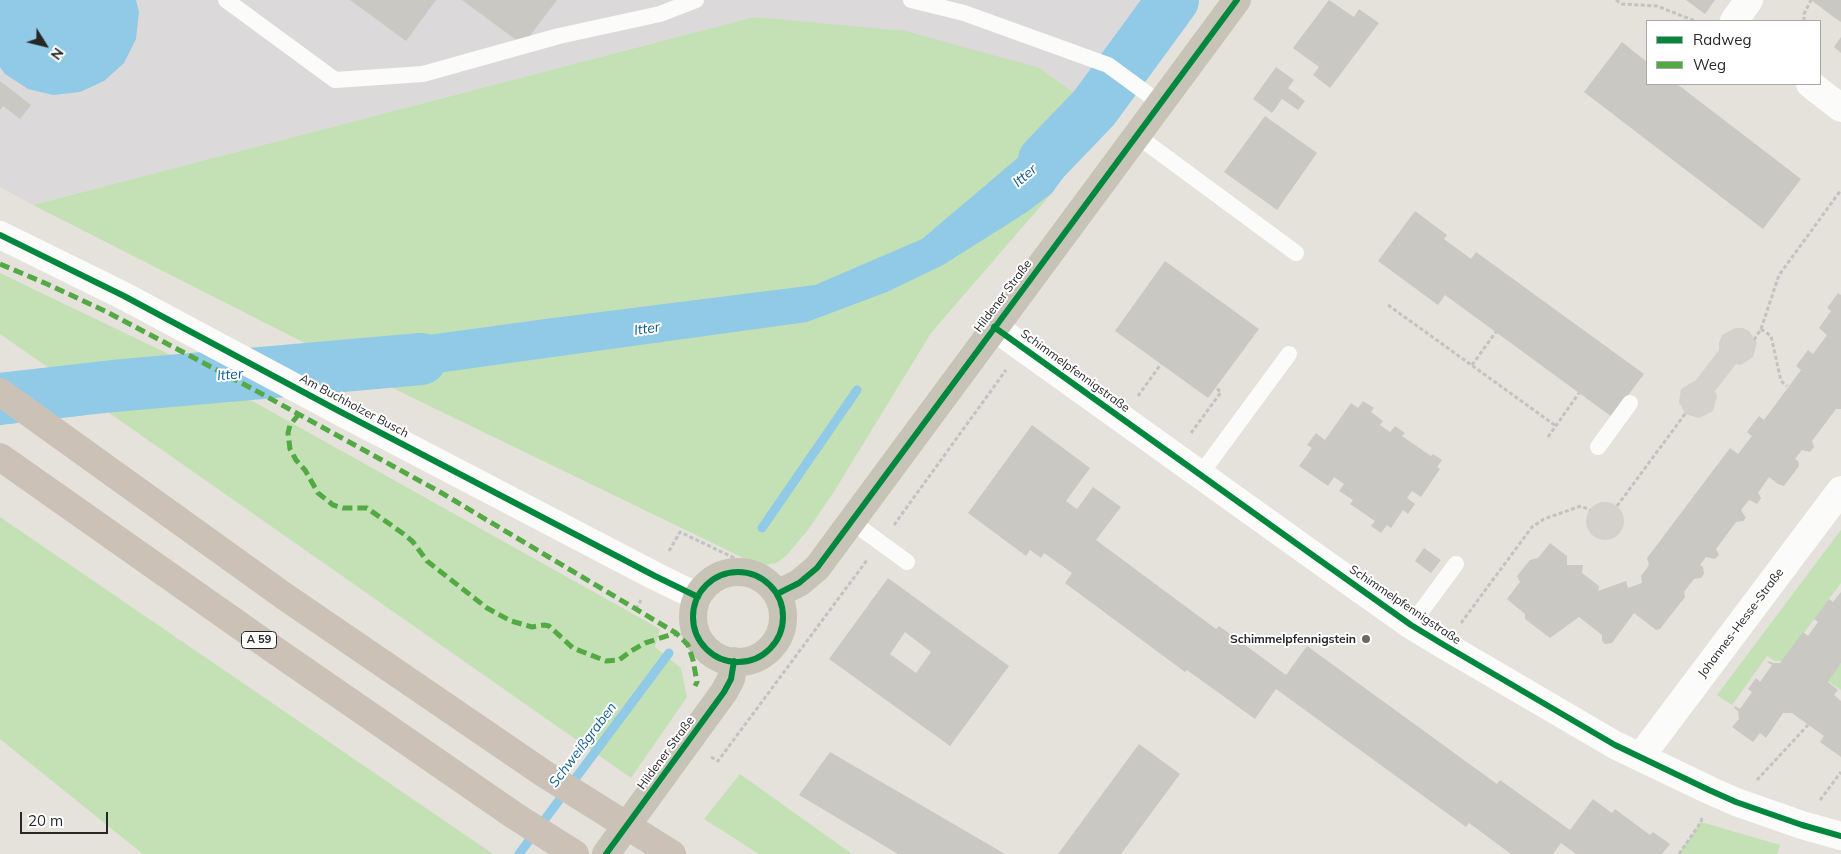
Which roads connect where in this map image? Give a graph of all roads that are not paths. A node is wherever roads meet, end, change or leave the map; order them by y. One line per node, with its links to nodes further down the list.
1 (226, 0): 2 (lane)
2 (696, 0)
3 (911, 0): 8 (lane)
4 (1237, 0): 8 (main road, Hildener Straße)
5 (1749, 0): 6 (street)
6 (1735, 20)
7 (1811, 85): 9 (street)
8 (1155, 99): 10 (main road, Hildener Straße)
9 (1841, 108)
10 (1136, 135): 12 (lane); 13 (main road, Hildener Straße)
11 (0, 235): 25 (street, Am Buchholzer Busch)
12 (1296, 253)
13 (994, 327): 19 (street, Schimmelpfennigstraße); 21 (main road, Hildener Straße)
14 (1290, 354): 19 (lane)
15 (0, 392): 32 (highway)
16 (1630, 404): 17 (lane)
17 (1598, 447)
18 (3, 459): 30 (highway, A 59)
19 (1200, 475): 26 (street, Schimmelpfennigstraße)
20 (1841, 490): 28 (street, Johannes-Hesse-Straße)
21 (851, 522): 22 (lane); 24 (main road, Hildener Straße)
22 (906, 562)
23 (1456, 564): 26 (lane)
24 (777, 594): 25 (main road); 27 (main road)
25 (698, 597): 27 (main road)
26 (1412, 625): 28 (street, Schimmelpfennigstraße)
27 (734, 661): 31 (main road, Hildener Straße)
28 (1640, 756): 29 (street, Schimmelpfennigstraße)
29 (1841, 836)
30 (575, 854)
31 (606, 854)
32 (672, 854)

